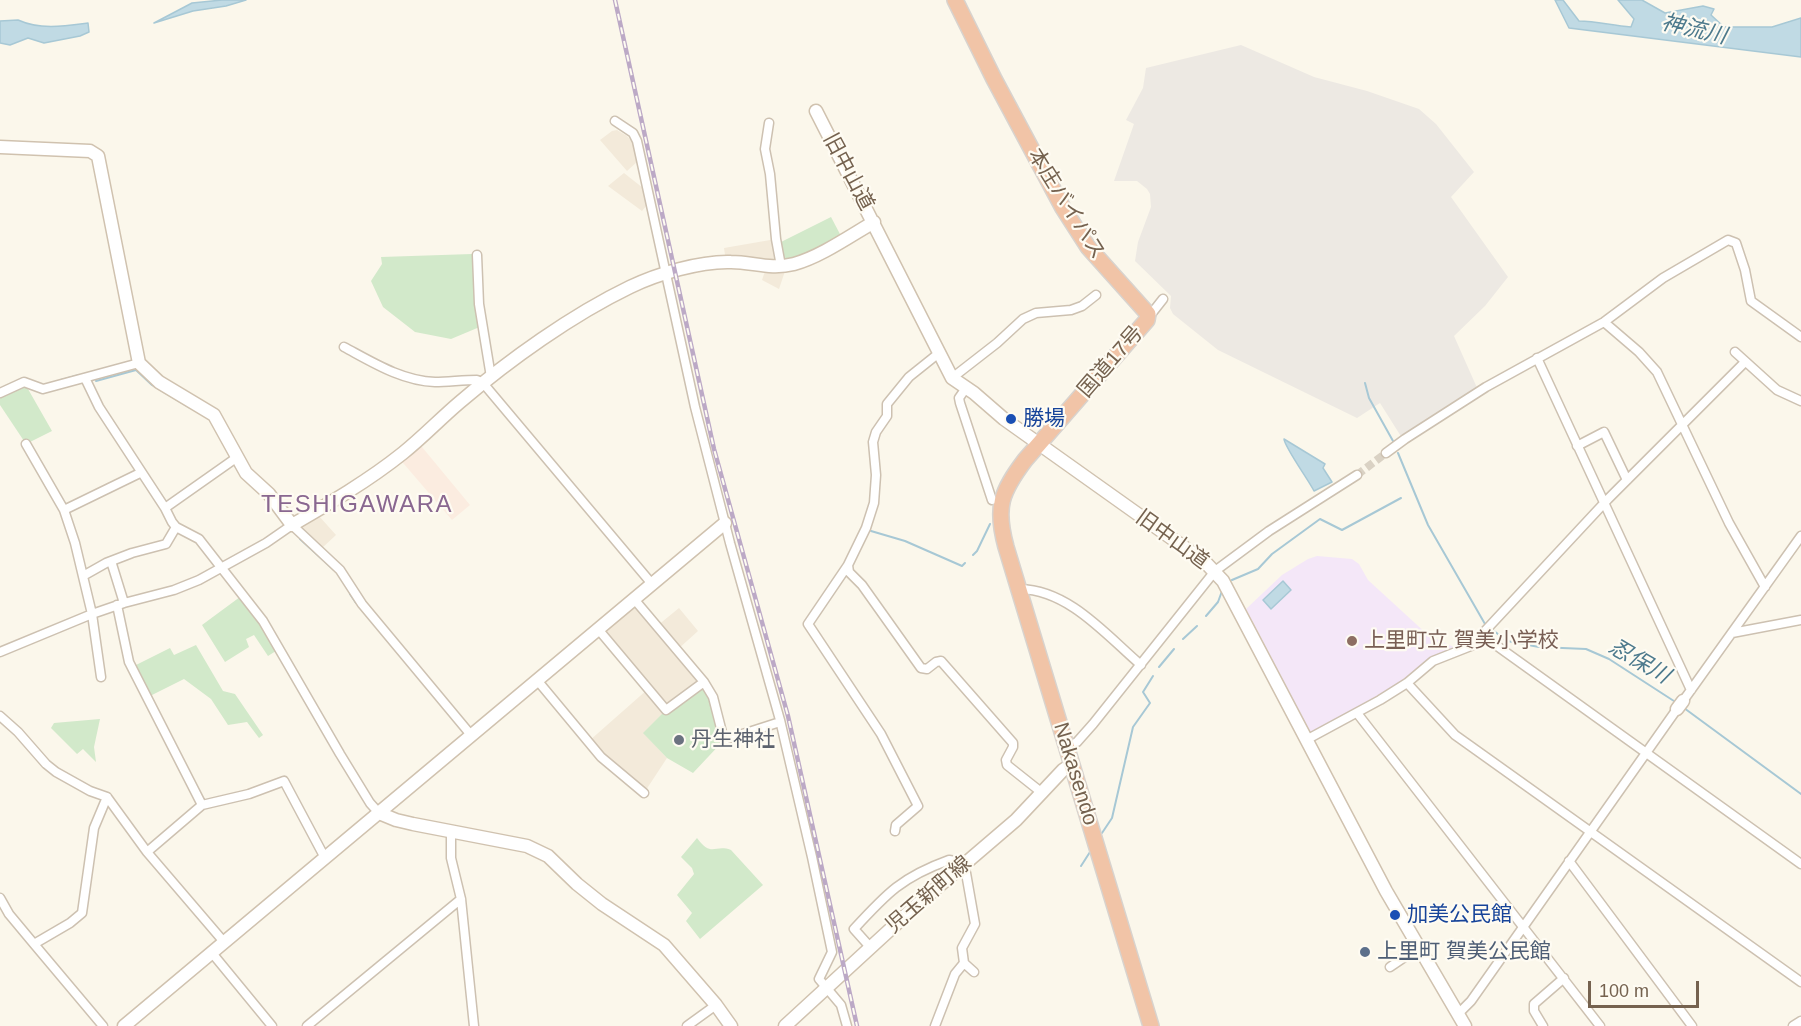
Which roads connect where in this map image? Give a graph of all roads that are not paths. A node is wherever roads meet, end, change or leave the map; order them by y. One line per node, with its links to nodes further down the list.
1 (955, 0): 12 (highway, 本庄バイパス)
2 (816, 111): 6 (street, 旧中山道)
3 (615, 121): 9 (street)
4 (769, 123): 8 (street)
5 (0, 147): 20 (street)
6 (874, 222): 8 (street); 17 (street, 旧中山道)
7 (477, 255): 23 (street)
8 (781, 266): 9 (street)
9 (667, 273): 23 (street); 41 (street)
10 (1096, 295): 22 (street)
11 (1163, 299): 12 (street)
12 (1147, 320): 28 (highway, 国道17号)
13 (1604, 322): 14 (street); 18 (street); 27 (street)
14 (1801, 337)
15 (344, 347): 23 (street)
16 (1735, 352): 19 (street)
17 (939, 353): 22 (street, 旧中山道); 46 (street)
18 (1537, 358): 30 (street); 31 (street)
19 (1745, 362): 26 (street); 27 (street)
20 (139, 363): 21 (street); 32 (street)
21 (85, 378): 25 (street); 33 (street)
22 (952, 378): 24 (street, 旧中山道)
23 (487, 380): 42 (street); 50 (street)
24 (966, 388): 28 (street, 旧中山道); 36 (street)
25 (0, 393)
26 (1801, 401)
27 (1683, 424): 35 (street); 51 (street)
28 (1039, 443): 40 (highway, 国道17号); 48 (street, 旧中山道)
29 (26, 444): 39 (street)
30 (1577, 446): 35 (street); 37 (street)
31 (1386, 453)
32 (236, 458): 38 (street); 42 (street)
33 (140, 473): 38 (street); 39 (street)
34 (1357, 475): 48 (street)
35 (1627, 480): 37 (street)
36 (992, 500)
37 (1603, 504): 59 (street); 66 (street)
38 (165, 508): 43 (street)
39 (64, 510): 49 (street)
40 (1000, 521): 52 (highway, Nakasendo)
41 (725, 523): 50 (street); 69 (street)
42 (292, 525): 47 (street); 70 (street)
43 (176, 527): 45 (street); 47 (street)
44 (1801, 536): 51 (street)
45 (111, 561): 49 (street); 54 (street)
46 (848, 565): 75 (street); 81 (street)
47 (222, 568): 54 (street); 79 (street)
48 (1215, 571): 61 (street); 71 (street, 旧中山道)
49 (83, 576): 55 (street)
50 (652, 584): 53 (street)
51 (1765, 587): 58 (street)
52 (1020, 590): 61 (street); 72 (highway, Nakasendo)
53 (634, 599): 57 (street); 64 (street)
54 (120, 604): 55 (street); 78 (street)
55 (93, 614): 60 (street); 62 (street)
56 (1801, 620): 58 (street)
57 (598, 629): 63 (street); 64 (street)
58 (1732, 633): 66 (street)
59 (1484, 634): 65 (street); 73 (street)
60 (0, 652)
61 (1141, 665): 72 (street)
62 (101, 677)
63 (537, 680): 70 (street); 76 (street)
64 (704, 682): 69 (street)
65 (1407, 684): 67 (street); 82 (street)
66 (1691, 690): 73 (street)
67 (1357, 713): 71 (street); 90 (street)
68 (0, 716): 77 (street)
69 (780, 722): 101 (street)
70 (471, 735): 79 (street)
71 (1306, 740): 94 (street, 旧中山道)
72 (1067, 747): 74 (highway, Nakasendo)
73 (1646, 753): 82 (street); 86 (street)
74 (1072, 764): 75 (street, 児玉新町線); 115 (highway, Nakasendo)
75 (1041, 792): 87 (street, 児玉新町線)
76 (644, 793)
77 (107, 797): 83 (street); 92 (street)
78 (202, 805): 83 (street); 84 (street)
79 (379, 813): 80 (street); 84 (street)
80 (451, 831): 89 (street); 102 (street)
81 (894, 831)
82 (1590, 831): 85 (street); 100 (street)
83 (147, 852): 91 (street)
84 (325, 858): 91 (street)
85 (1569, 861): 90 (street); 119 (street)
86 (1801, 864)
87 (961, 867): 93 (street, 児玉新町線); 93 (street); 96 (street)
88 (0, 898): 92 (street)
89 (461, 899): 108 (street); 109 (street)
90 (1523, 925): 99 (street); 103 (street)
91 (224, 942): 95 (street)
92 (34, 944): 105 (street)
93 (871, 948): 101 (street, 児玉新町線)
94 (1418, 948): 97 (street); 103 (street, 旧中山道)
95 (212, 953): 106 (street); 107 (street)
96 (964, 963): 98 (street); 114 (street)
97 (1390, 967)
98 (974, 972)
99 (1564, 978): 117 (street); 118 (street)
100 (1801, 982)
101 (827, 988): 112 (street, 児玉新町線); 113 (street)
102 (716, 1005): 110 (street); 111 (street)
103 (1458, 1014): 116 (street, 旧中山道)
104 (1801, 1021): 120 (street)
105 (103, 1026)
106 (124, 1026)
107 (272, 1026)
108 (307, 1026)
109 (474, 1026)
110 (687, 1026)
111 (731, 1026)
112 (785, 1026)
113 (847, 1026)
114 (935, 1026)
115 (1151, 1026)
116 (1465, 1026)
117 (1543, 1026)
118 (1600, 1026)
119 (1692, 1026)
120 (1793, 1026)

